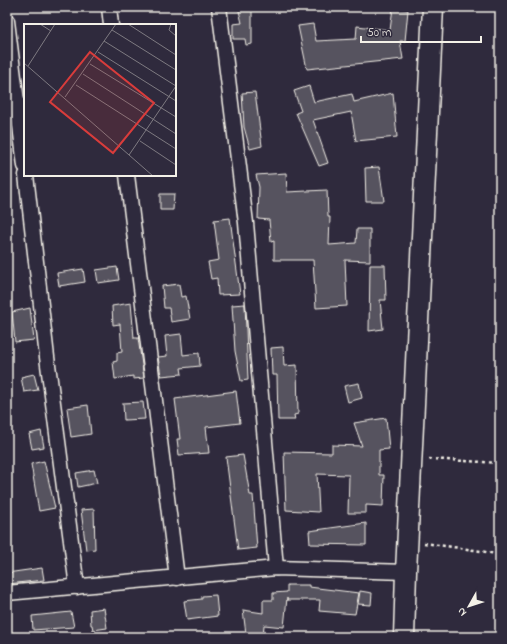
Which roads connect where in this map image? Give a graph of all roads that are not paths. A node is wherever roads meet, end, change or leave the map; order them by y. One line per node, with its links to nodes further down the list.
1 (109, 7): 5 (street)
2 (219, 7): 9 (street)
3 (433, 7): 10 (main road)
4 (7, 21): 6 (street)
5 (111, 24)
6 (24, 158)
7 (26, 176): 12 (street)
8 (127, 176): 11 (street)
9 (276, 568): 10 (street); 11 (street)
10 (406, 572): 14 (main road)
11 (177, 578): 12 (street)
12 (77, 587): 13 (street)
13 (7, 593)
14 (404, 637)

